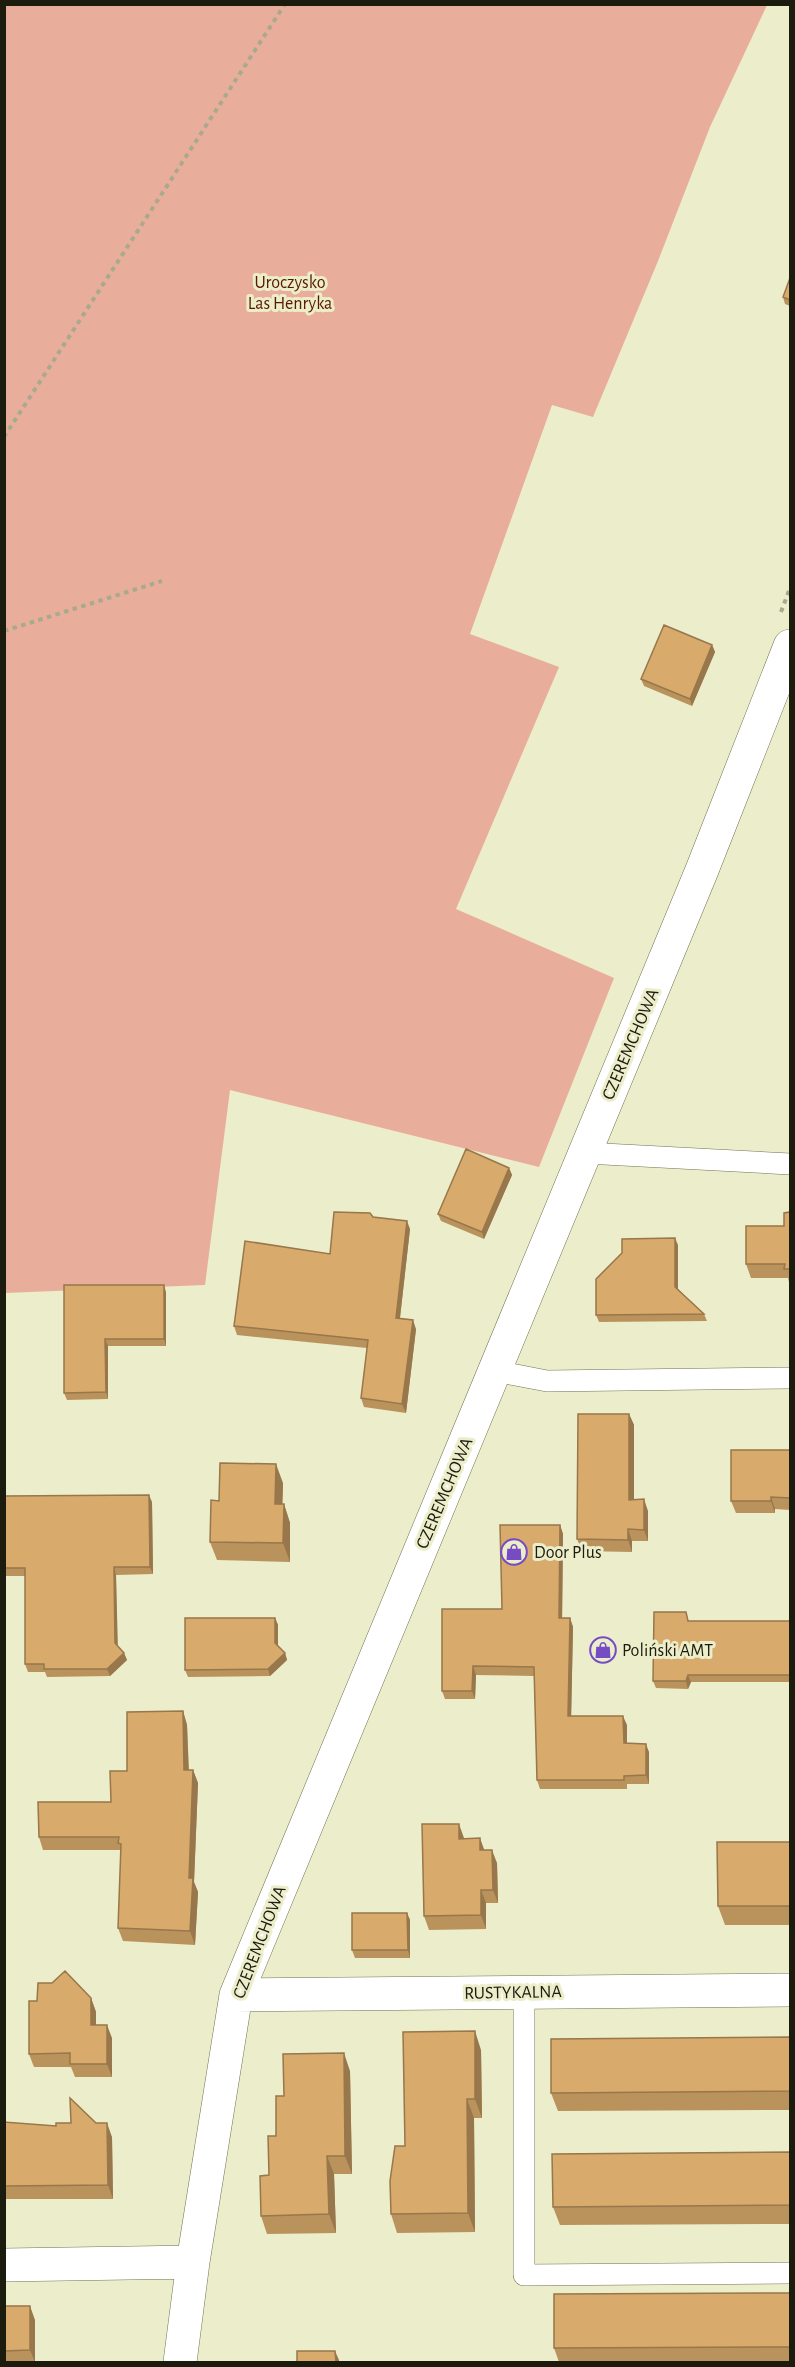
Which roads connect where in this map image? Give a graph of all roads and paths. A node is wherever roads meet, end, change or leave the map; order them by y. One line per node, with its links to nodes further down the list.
1 (285, 4): 2 (path)
2 (4, 437)
3 (162, 581): 4 (path)
4 (4, 631)
5 (790, 646): 6 (street, CZEREMCHOWA)
6 (585, 1154): 7 (lane); 8 (street, CZEREMCHOWA)
7 (790, 1164)
8 (495, 1371): 9 (lane); 12 (street, CZEREMCHOWA)
9 (790, 1378)
10 (790, 1990): 11 (street, RUSTYKALNA)
11 (524, 1992): 12 (street, RUSTYKALNA); 15 (lane)
12 (236, 1995): 13 (street, CZEREMCHOWA)
13 (193, 2262): 14 (street); 16 (street, CZEREMCHOWA)
14 (4, 2265)
15 (790, 2273)
16 (180, 2362)

